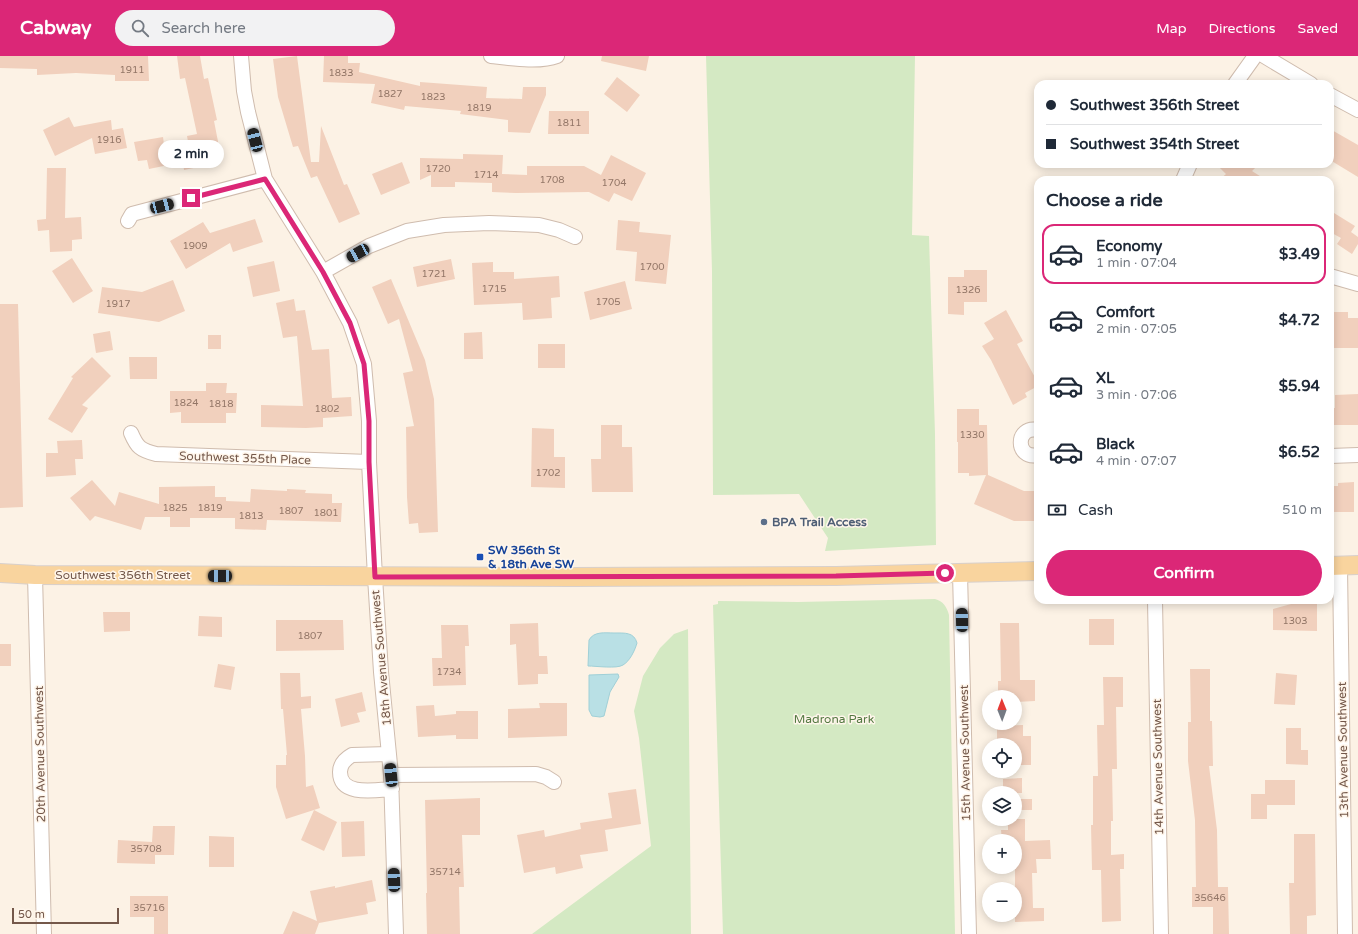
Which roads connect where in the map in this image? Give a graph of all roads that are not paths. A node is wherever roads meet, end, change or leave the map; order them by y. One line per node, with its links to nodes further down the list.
1 (241, 56): 10 (street, 18th Avenue Southwest)
2 (490, 56): 3 (street)
3 (557, 56)
4 (1255, 56): 6 (street)
5 (1264, 56): 7 (street)
6 (1238, 80)
7 (1304, 80)
8 (1334, 97): 9 (street)
9 (1358, 110)
10 (265, 179): 11 (street); 13 (street, 18th Avenue Southwest)
11 (128, 221)
12 (575, 237): 13 (street)
13 (323, 272): 21 (street, 18th Avenue Southwest)
14 (1334, 277): 15 (street)
15 (1358, 284)
16 (1034, 430): 19 (street)
17 (131, 433): 21 (street, Southwest 355th Place)
18 (1358, 455): 20 (street)
19 (1034, 456)
20 (1334, 456)
21 (369, 462): 28 (street, 18th Avenue Southwest)
22 (1358, 565): 23 (main road)
23 (1335, 566): 38 (street, 13th Avenue Southwest)
24 (1034, 571): 26 (main road, Southwest 356th Street)
25 (0, 573): 27 (main road, Southwest 356th Street)
26 (960, 573): 28 (main road, Southwest 356th Street); 36 (street, 15th Avenue Southwest)
27 (35, 575): 28 (main road, Southwest 356th Street); 34 (street, 20th Avenue Southwest)
28 (375, 577): 30 (street, 18th Avenue Southwest)
29 (1155, 604): 37 (street, 14th Avenue Southwest)
30 (390, 754): 31 (street, 18th Avenue Southwest); 33 (street)
31 (391, 775): 32 (street); 33 (street, 18th Avenue Southwest)
32 (554, 782)
33 (392, 789): 35 (street, 18th Avenue Southwest)
34 (44, 934)
35 (396, 934)
36 (969, 934)
37 (1161, 934)
38 (1345, 934)

